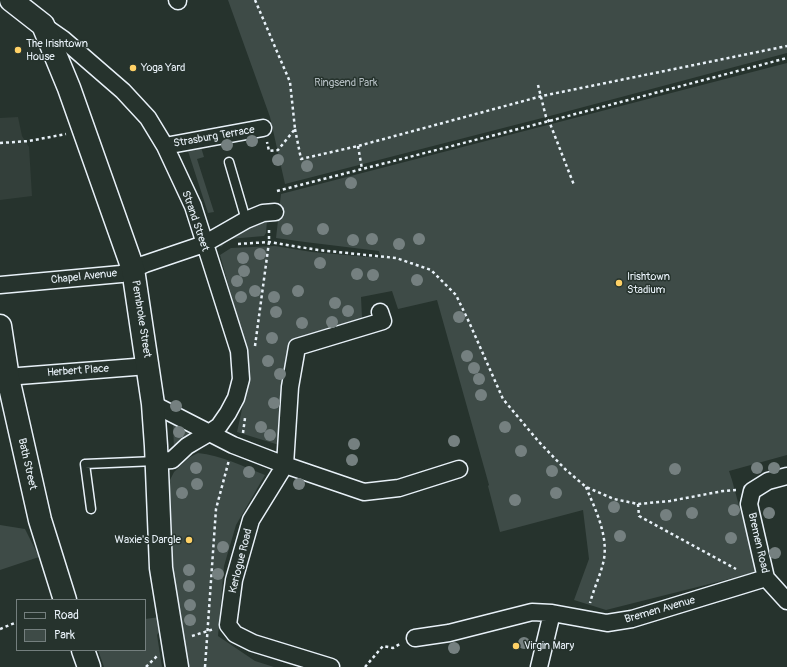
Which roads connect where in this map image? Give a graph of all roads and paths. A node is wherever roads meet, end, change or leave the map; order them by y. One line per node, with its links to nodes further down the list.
1 (11, 0): 3 (main road, Pembroke Street)
2 (255, 0): 11 (path)
3 (43, 25): 10 (main road, Pembroke Street); 13 (street, Strand Street)
4 (787, 46): 7 (path)
5 (787, 58): 8 (path)
6 (538, 85): 7 (path)
7 (542, 96): 8 (path); 14 (path)
8 (549, 121): 17 (path); 18 (path)
9 (263, 128): 13 (street, Strasburg Terrace)
10 (84, 129): 12 (path); 24 (main road, Pembroke Street)
11 (295, 129): 14 (path); 15 (path)
12 (0, 142)
13 (165, 146): 22 (street, Strand Street)
14 (358, 146): 17 (path)
15 (269, 151)
16 (229, 162): 21 (lane)
17 (362, 169): 19 (path)
18 (574, 185)
19 (277, 191)
20 (276, 212): 21 (street, Chapel Avenue)
21 (246, 220): 22 (street, Chapel Avenue)
22 (204, 244): 24 (street, Chapel Avenue); 31 (street, Strand Street)
23 (236, 245): 36 (path)
24 (133, 269): 25 (street, Chapel Avenue); 28 (main road, Pembroke Street)
25 (0, 285)
26 (380, 312): 33 (street, Kerlogue Road)
27 (0, 326): 29 (main road, Bath Street)
28 (148, 366): 29 (street, Herbert Place); 30 (main road, Pembroke Street)
29 (4, 379): 42 (main road, Bath Street)
30 (153, 404): 31 (street); 32 (main road, Pembroke Street)
31 (209, 434): 32 (street); 33 (street)
32 (157, 461): 39 (lane); 51 (main road, Pembroke Street)
33 (285, 466): 34 (street); 52 (street, Kerlogue Road)
34 (459, 469)
35 (787, 476): 37 (street)
36 (586, 487): 38 (path); 45 (path)
37 (752, 491): 38 (path); 40 (street, Bremen Road)
38 (638, 504): 41 (path)
39 (91, 509)
40 (766, 578): 41 (street, Bremen Avenue); 43 (street, Bremen Road)
41 (745, 585): 45 (street, Bremen Avenue)
42 (65, 599)
43 (787, 601)
44 (552, 613): 45 (street, Bremen Avenue); 48 (street, Bremen Avenue); 54 (street)
45 (585, 619)
46 (16, 622): 47 (path)
47 (0, 629)
48 (415, 638): 53 (path)
49 (83, 651): 50 (main road)
50 (90, 667)
51 (177, 667)
52 (331, 667)
53 (365, 667)
54 (539, 667)

